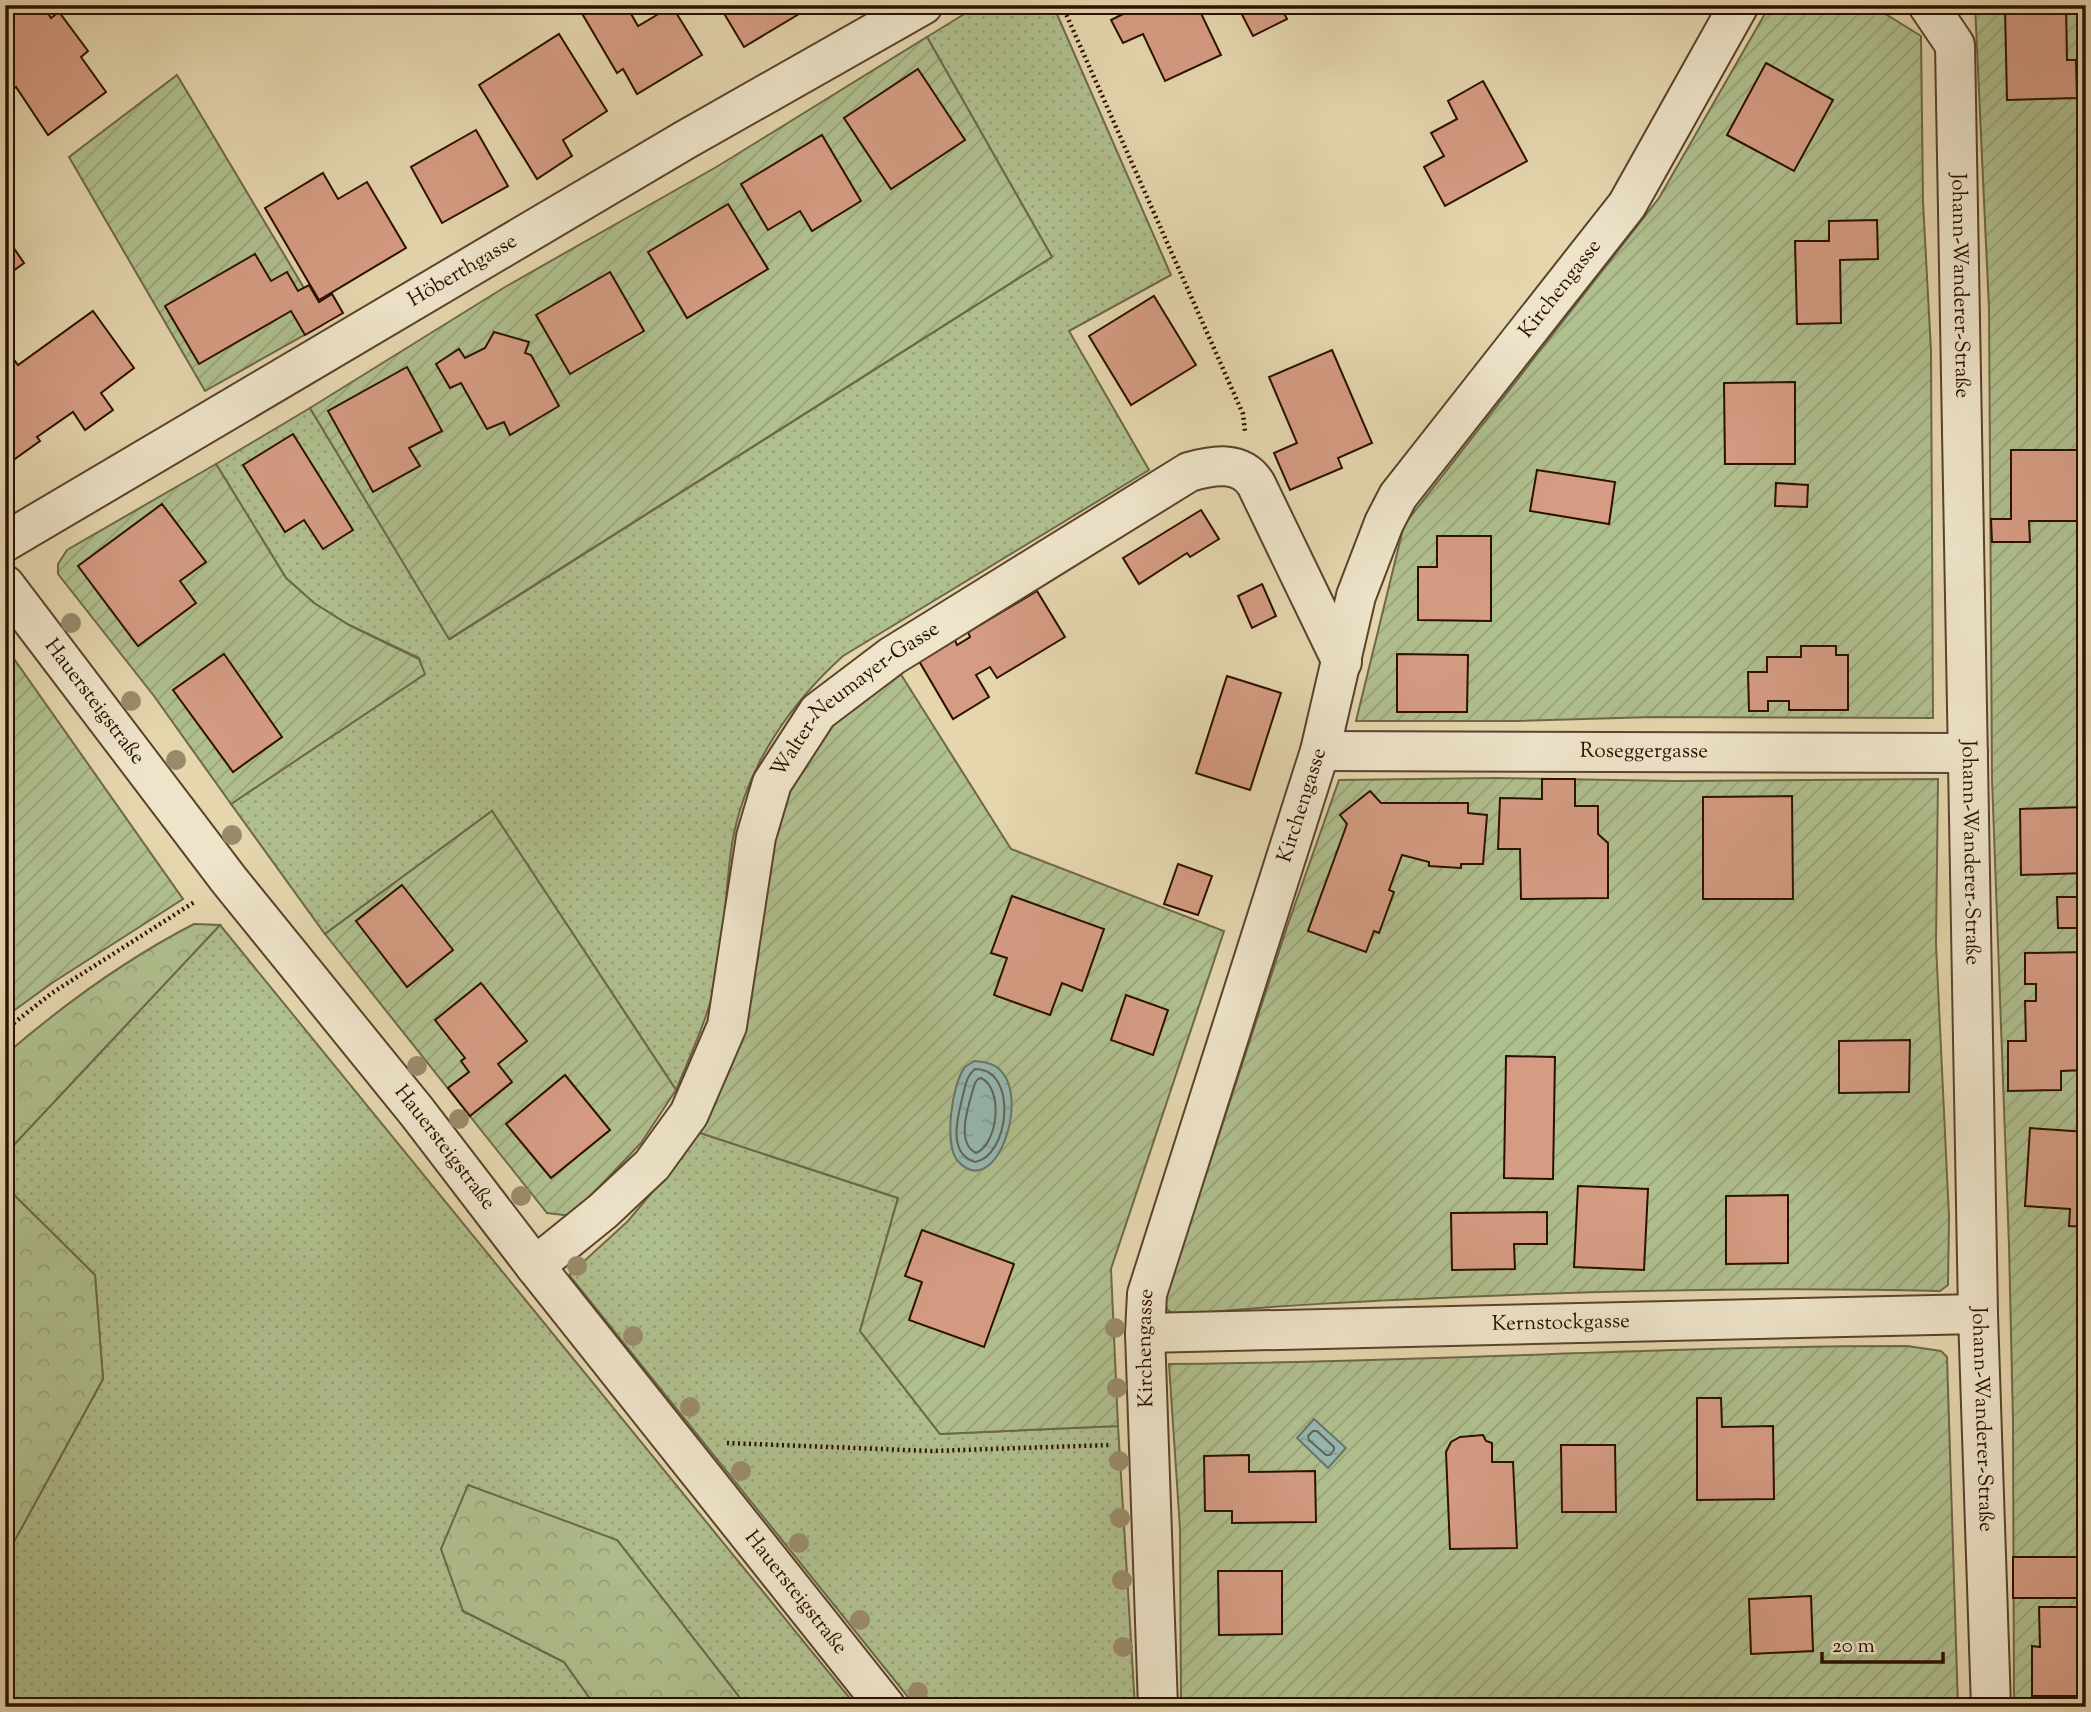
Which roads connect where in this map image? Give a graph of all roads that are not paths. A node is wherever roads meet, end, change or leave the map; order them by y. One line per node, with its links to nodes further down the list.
1 (923, 5): 4 (street, Höberthgasse)
2 (1739, 5): 6 (street, Kirchengasse)
3 (1928, 5): 8 (street, Johann-Wanderer-Straße)
4 (5, 542)
5 (5, 585): 9 (street, Hauersteigstraße)
6 (1342, 662): 7 (street, Kirchengasse); 9 (street, Walter-Neumayer-Gasse)
7 (1320, 751): 8 (street, Roseggergasse); 11 (street, Kirchengasse)
8 (1968, 753): 10 (street, Johann-Wanderer-Straße)
9 (535, 1266): 12 (street, Hauersteigstraße)
10 (1978, 1314): 11 (street, Kernstockgasse); 14 (street, Johann-Wanderer-Straße)
11 (1145, 1332): 13 (street, Kirchengasse)
12 (886, 1707)
13 (1158, 1707)
14 (1991, 1707)

